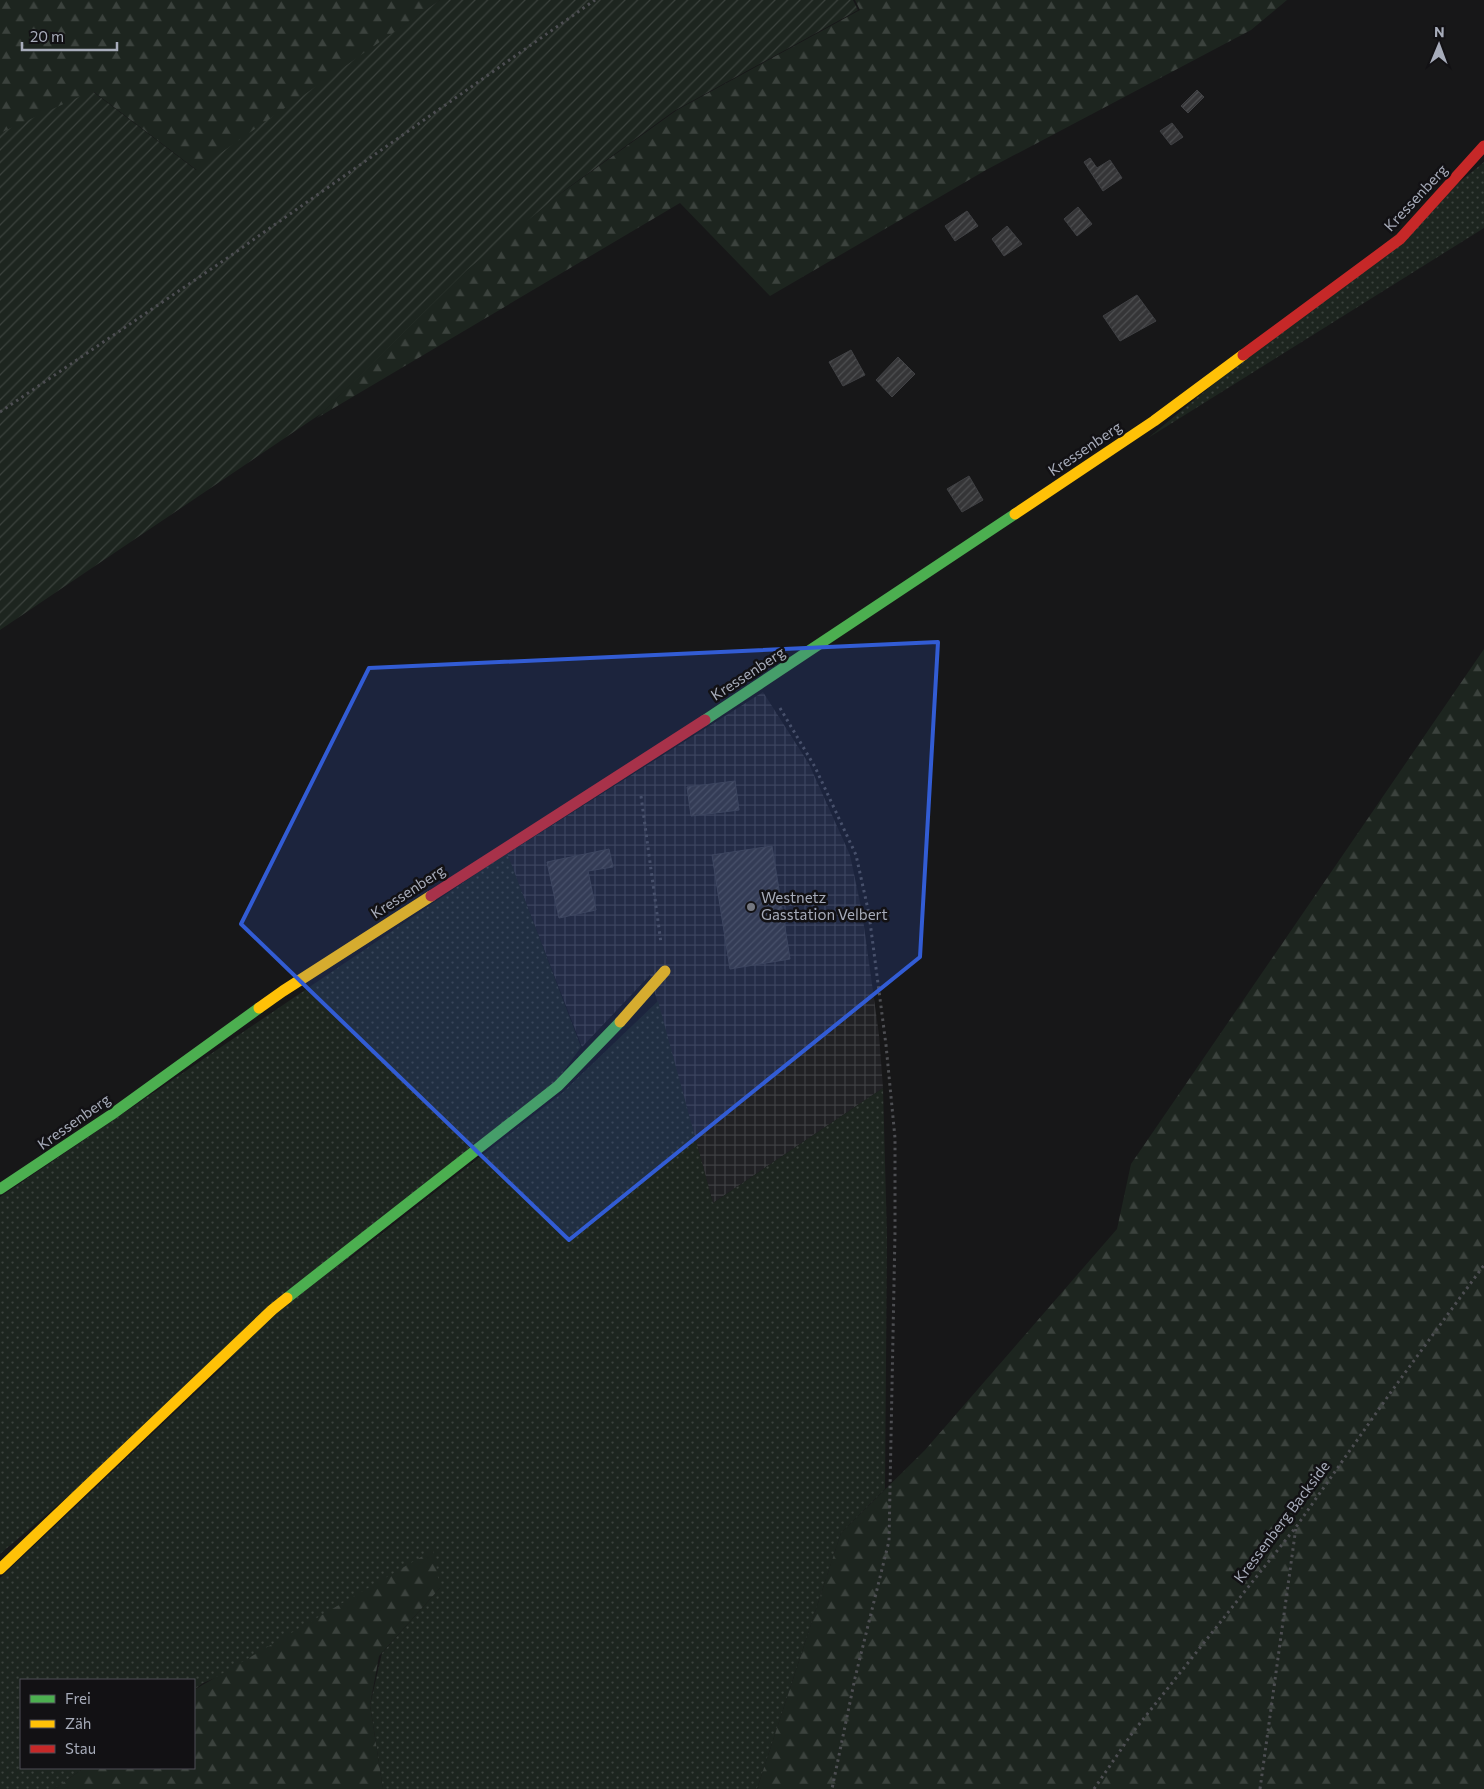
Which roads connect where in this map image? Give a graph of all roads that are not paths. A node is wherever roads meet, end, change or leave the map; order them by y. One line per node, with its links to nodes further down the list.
1 (1484, 146): 3 (street, Kressenberg)
2 (665, 971): 4 (street)
3 (0, 1189)
4 (0, 1569)

